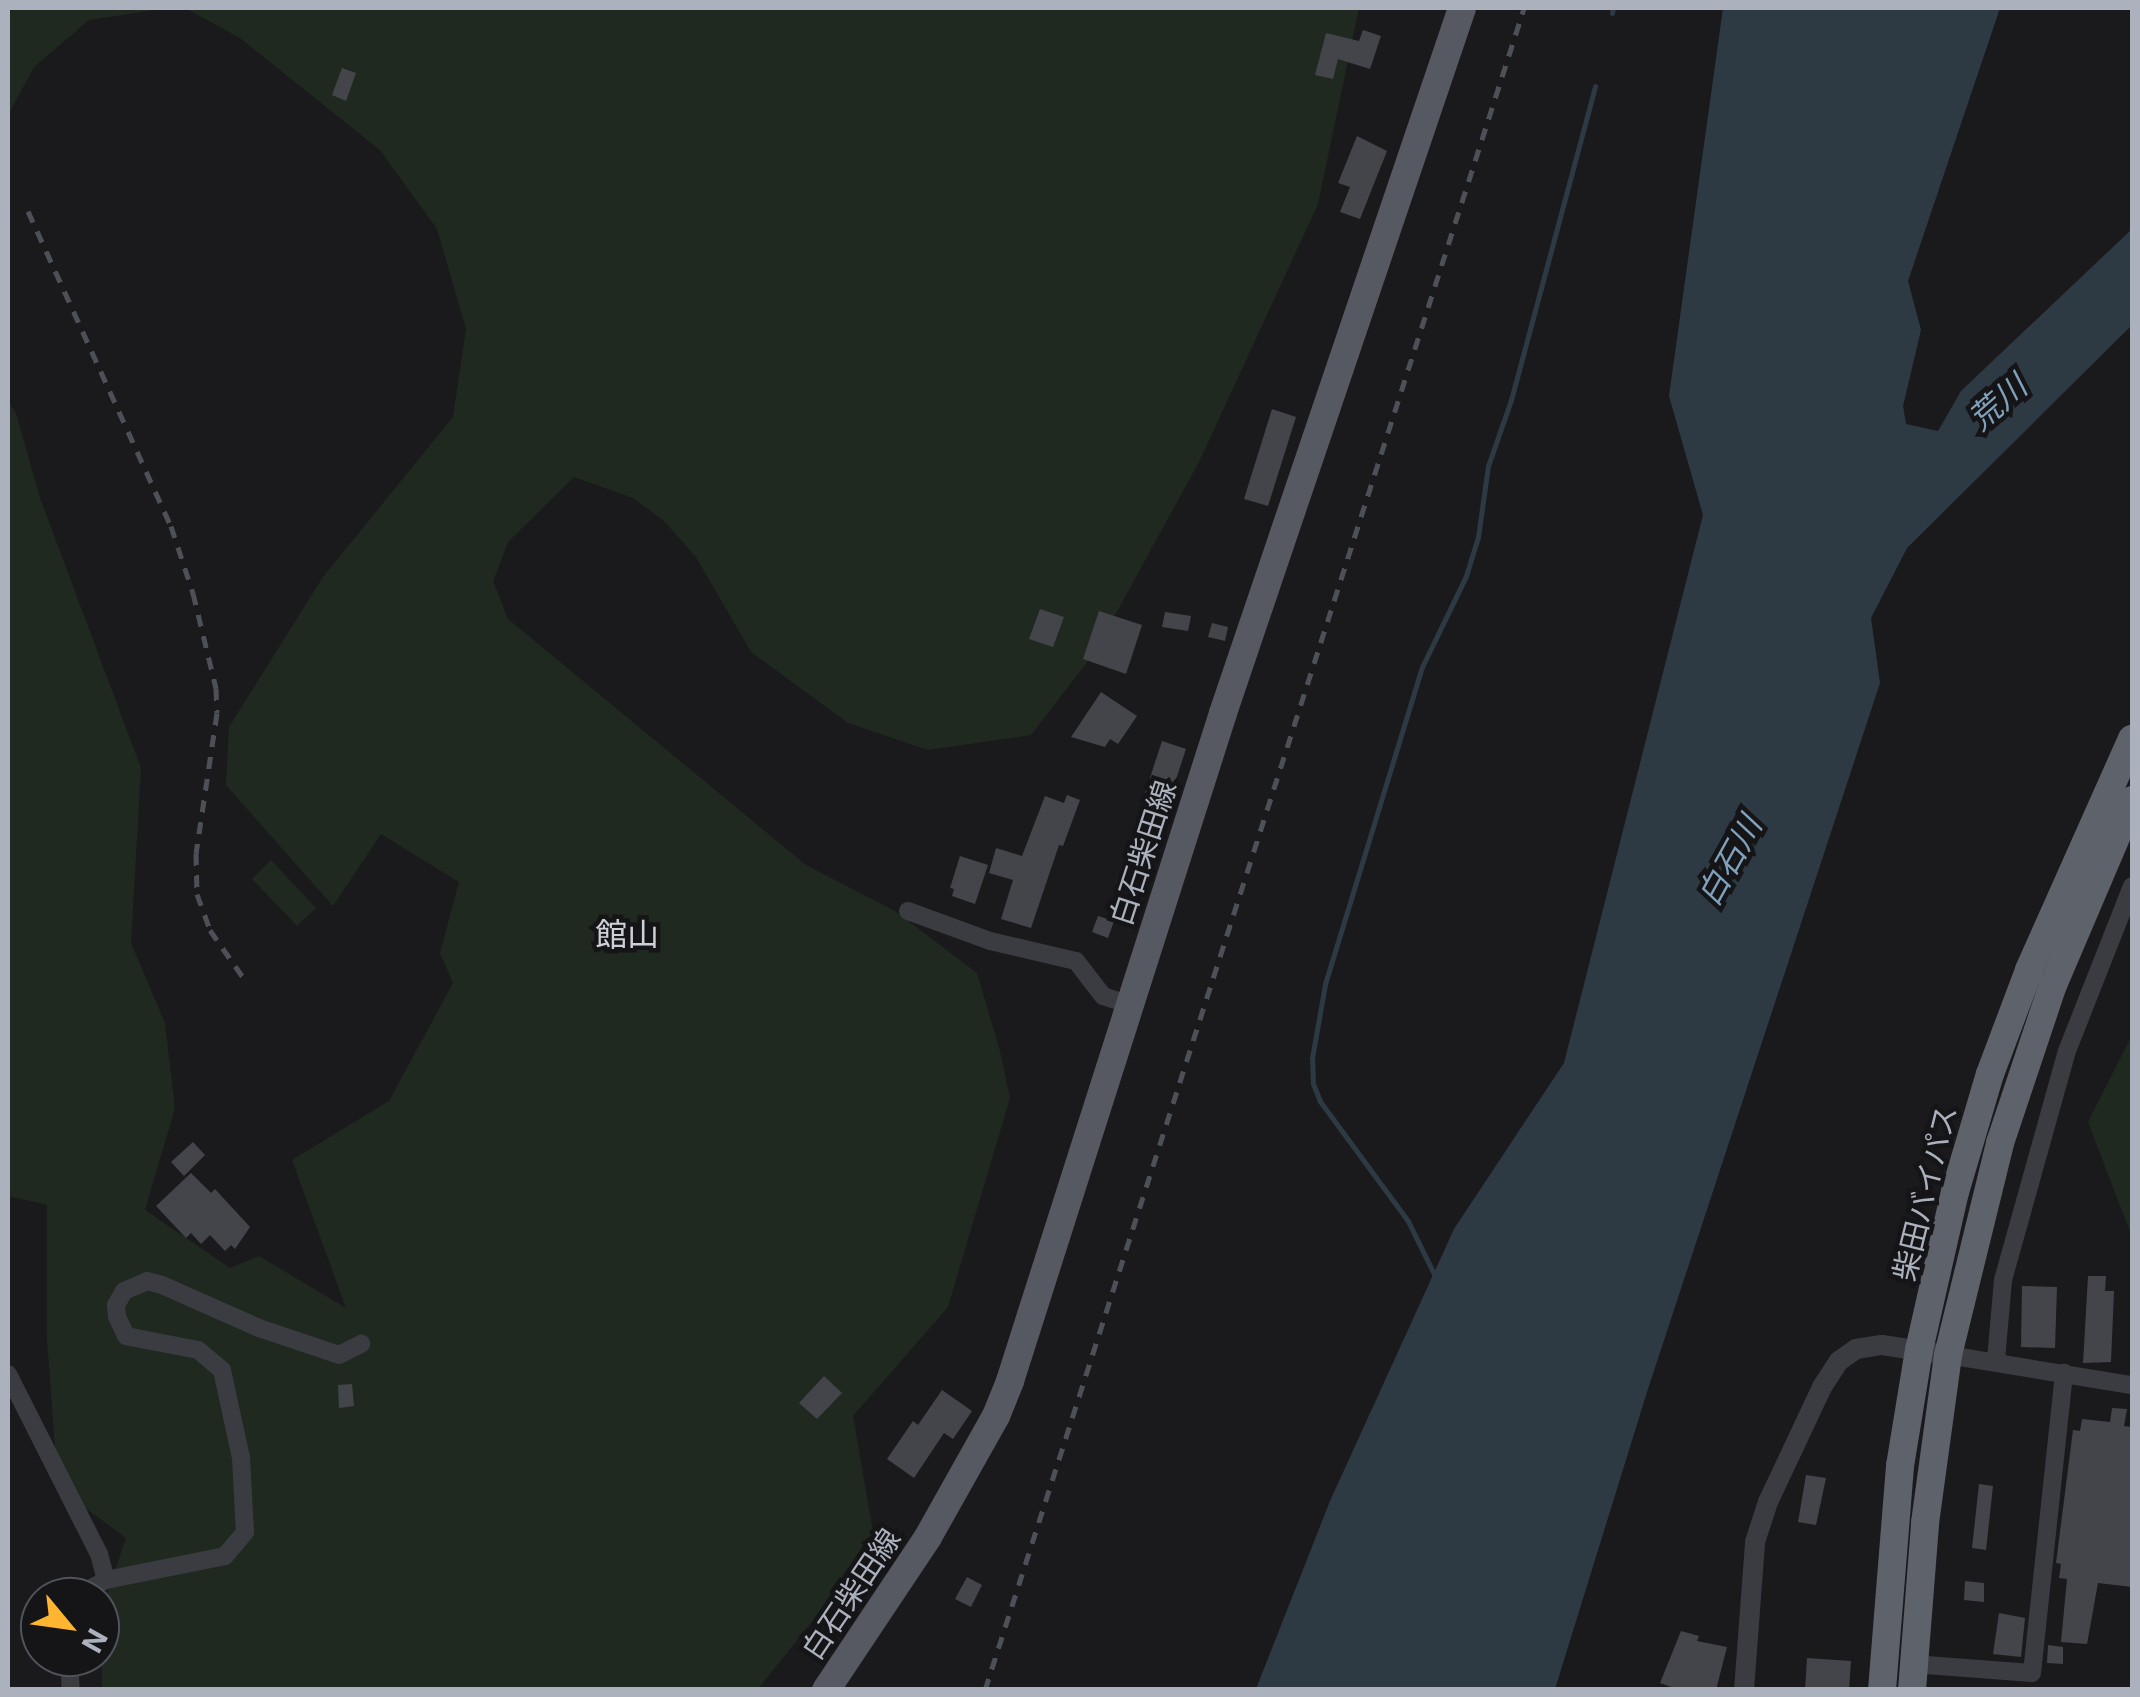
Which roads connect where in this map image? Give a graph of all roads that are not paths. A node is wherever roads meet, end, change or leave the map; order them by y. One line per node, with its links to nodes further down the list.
1 (1462, 8): 6 (main road, 白石柴田線)
2 (2132, 740): 8 (highway, 柴田バイパス)
3 (2132, 800): 9 (highway, 柴田バイパス)
4 (2132, 886): 10 (street)
5 (908, 911): 6 (street)
6 (1127, 1004): 17 (main road, 白石柴田線)
7 (360, 1344): 15 (street)
8 (1919, 1350): 9 (street); 18 (street); 19 (highway, 柴田バイパス)
9 (1948, 1355): 10 (street); 16 (highway, 柴田バイパス)
10 (1996, 1360): 11 (street)
11 (2064, 1372): 13 (street); 16 (street)
12 (8, 1374): 14 (street)
13 (2132, 1384)
14 (105, 1577)
15 (120, 1577)
16 (1913, 1677)
17 (826, 1690)
18 (1744, 1690)
19 (1882, 1690)

